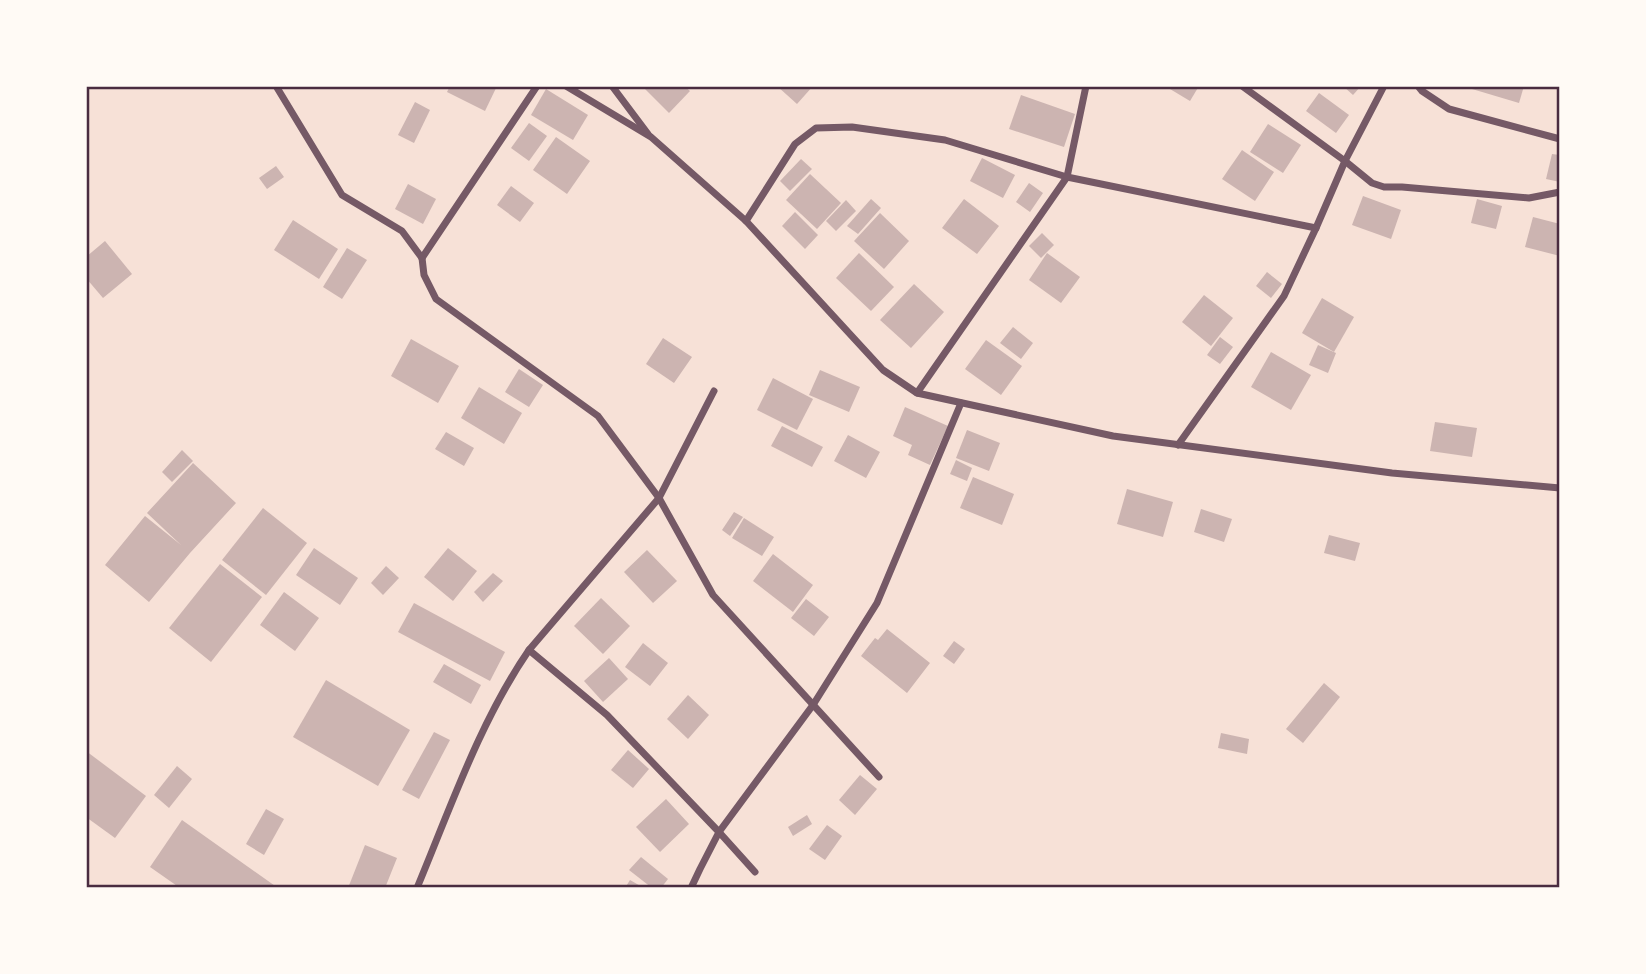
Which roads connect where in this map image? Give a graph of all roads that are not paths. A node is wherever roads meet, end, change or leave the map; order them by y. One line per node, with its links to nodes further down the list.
1 (276, 86): 16 (street)
2 (537, 86): 16 (street)
3 (566, 86): 9 (street)
4 (612, 86): 9 (street)
5 (1086, 86): 12 (street)
6 (1242, 86): 11 (street)
7 (1384, 86): 11 (street)
8 (1418, 86): 10 (street)
9 (651, 137): 14 (street)
10 (1560, 139)
11 (1345, 160): 13 (street); 15 (street)
12 (1067, 177): 14 (street); 15 (street); 18 (street)
13 (1560, 192)
14 (746, 221): 18 (street)
15 (1315, 229): 20 (street)
16 (422, 258): 22 (street)
17 (714, 391): 22 (street)
18 (917, 393): 19 (street)
19 (961, 402): 20 (street); 24 (street)
20 (1178, 445): 21 (street)
21 (1560, 488)
22 (659, 498): 23 (street); 24 (street)
23 (529, 650): 26 (street); 28 (street)
24 (813, 705): 25 (street); 26 (street)
25 (880, 777)
26 (719, 832): 27 (street); 29 (street)
27 (755, 872)
28 (417, 888)
29 (691, 888)

